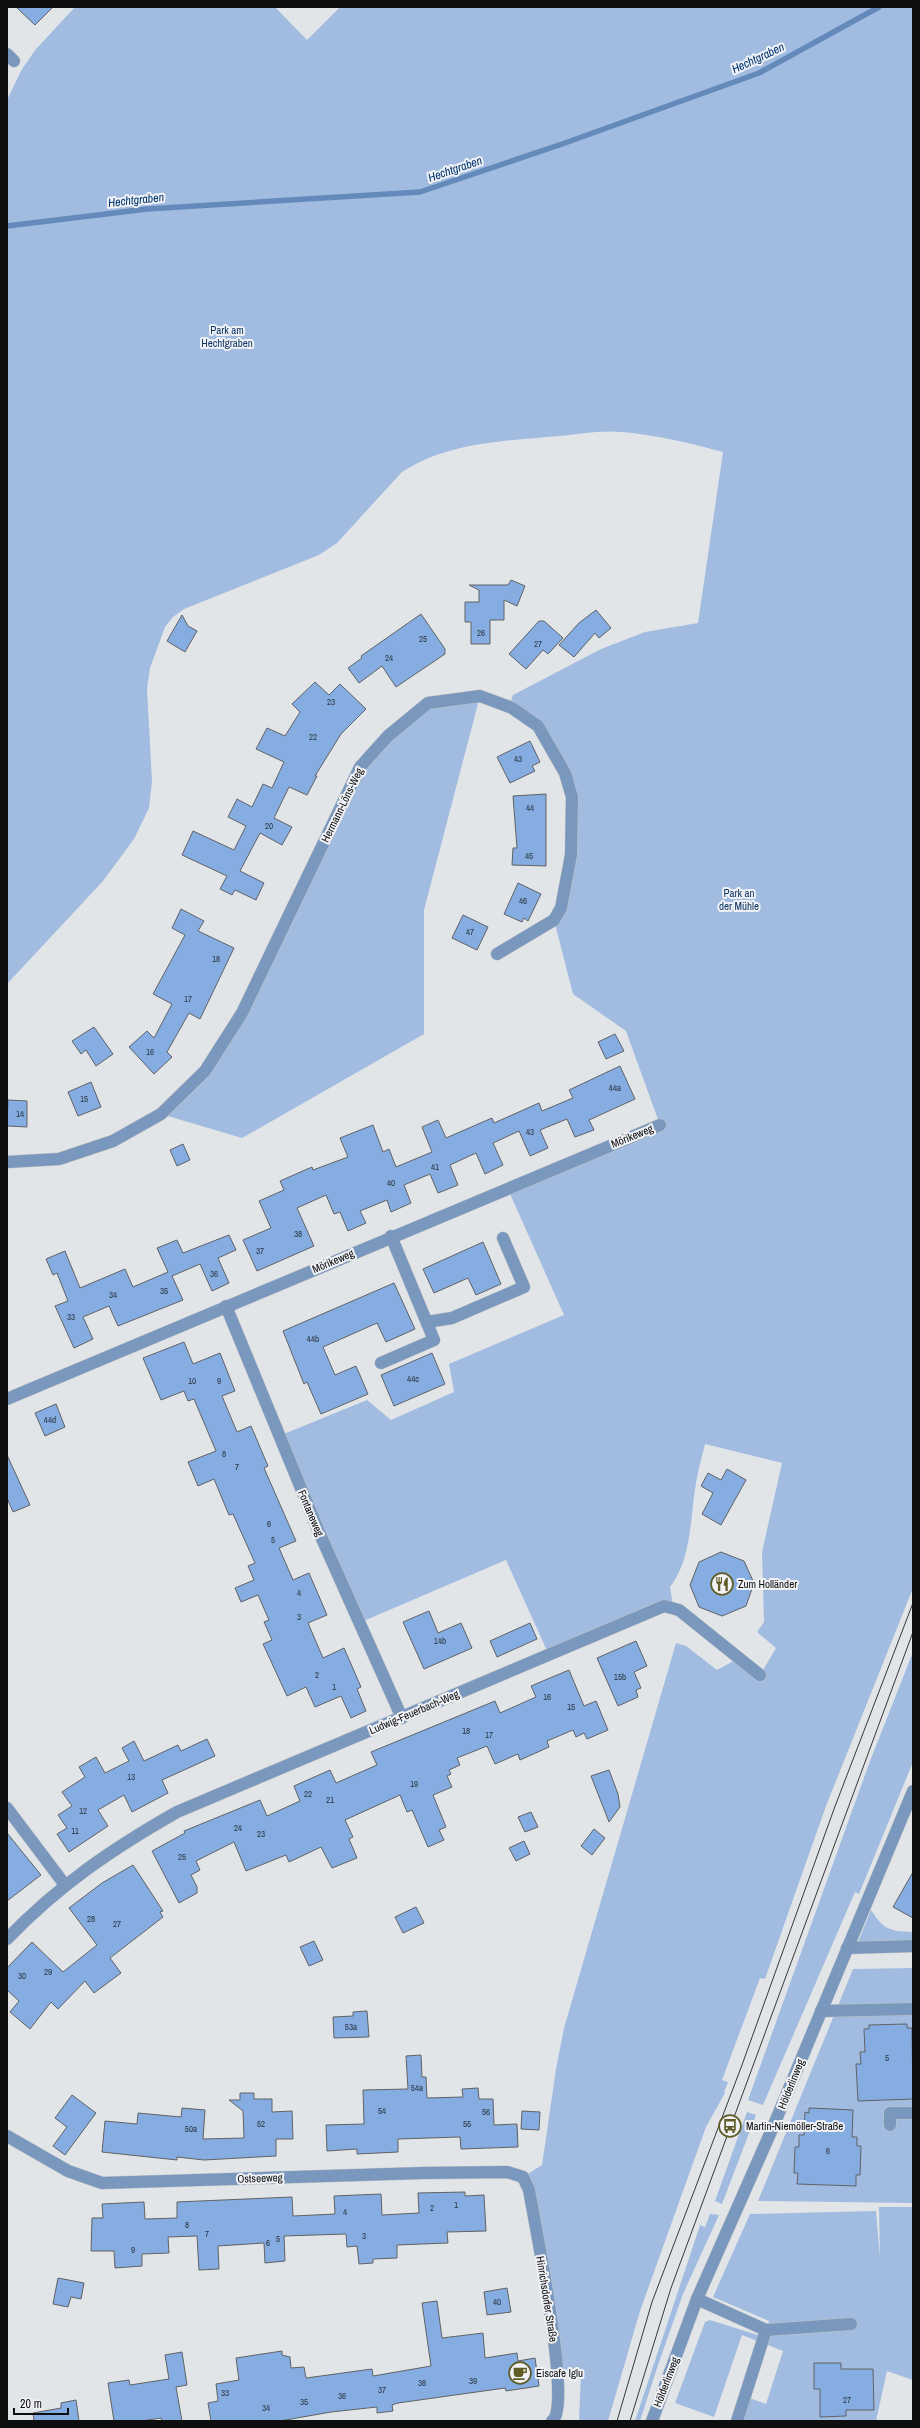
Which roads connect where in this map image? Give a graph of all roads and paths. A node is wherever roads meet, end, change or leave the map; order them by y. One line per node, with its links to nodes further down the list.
1 (497, 954): 3 (street, Hermann-Löns-Weg)
2 (660, 1125): 4 (street, Mörikeweg)
3 (7, 1162)
4 (391, 1236): 6 (street, Mörikeweg); 7 (street)
5 (503, 1238): 7 (street)
6 (226, 1306): 9 (street, Mörikeweg); 11 (street, Fontaneweg)
7 (427, 1322): 8 (street)
8 (381, 1363)
9 (7, 1399)
10 (760, 1675): 11 (street, Ludwig-Feuerbach-Weg)
11 (402, 1718): 14 (street, Ludwig-Feuerbach-Weg)
12 (913, 1791): 17 (street, Hölderlinweg)
13 (7, 1808): 14 (street)
14 (65, 1885): 15 (street, Ludwig-Feuerbach-Weg)
15 (7, 1938)
16 (913, 1946): 17 (street)
17 (847, 1948): 19 (street, Hölderlinweg)
18 (913, 2009): 19 (street)
19 (821, 2011): 24 (street, Hölderlinweg)
20 (913, 2112): 21 (street)
21 (890, 2125)
22 (7, 2136): 23 (street, Ostseeweg)
23 (523, 2177): 27 (street, Hinrichsdorfer Straße)
24 (697, 2299): 26 (street); 28 (street, Hölderlinweg)
25 (851, 2324): 26 (street)
26 (766, 2330): 29 (street)
27 (552, 2421)
28 (652, 2421)
29 (737, 2421)

